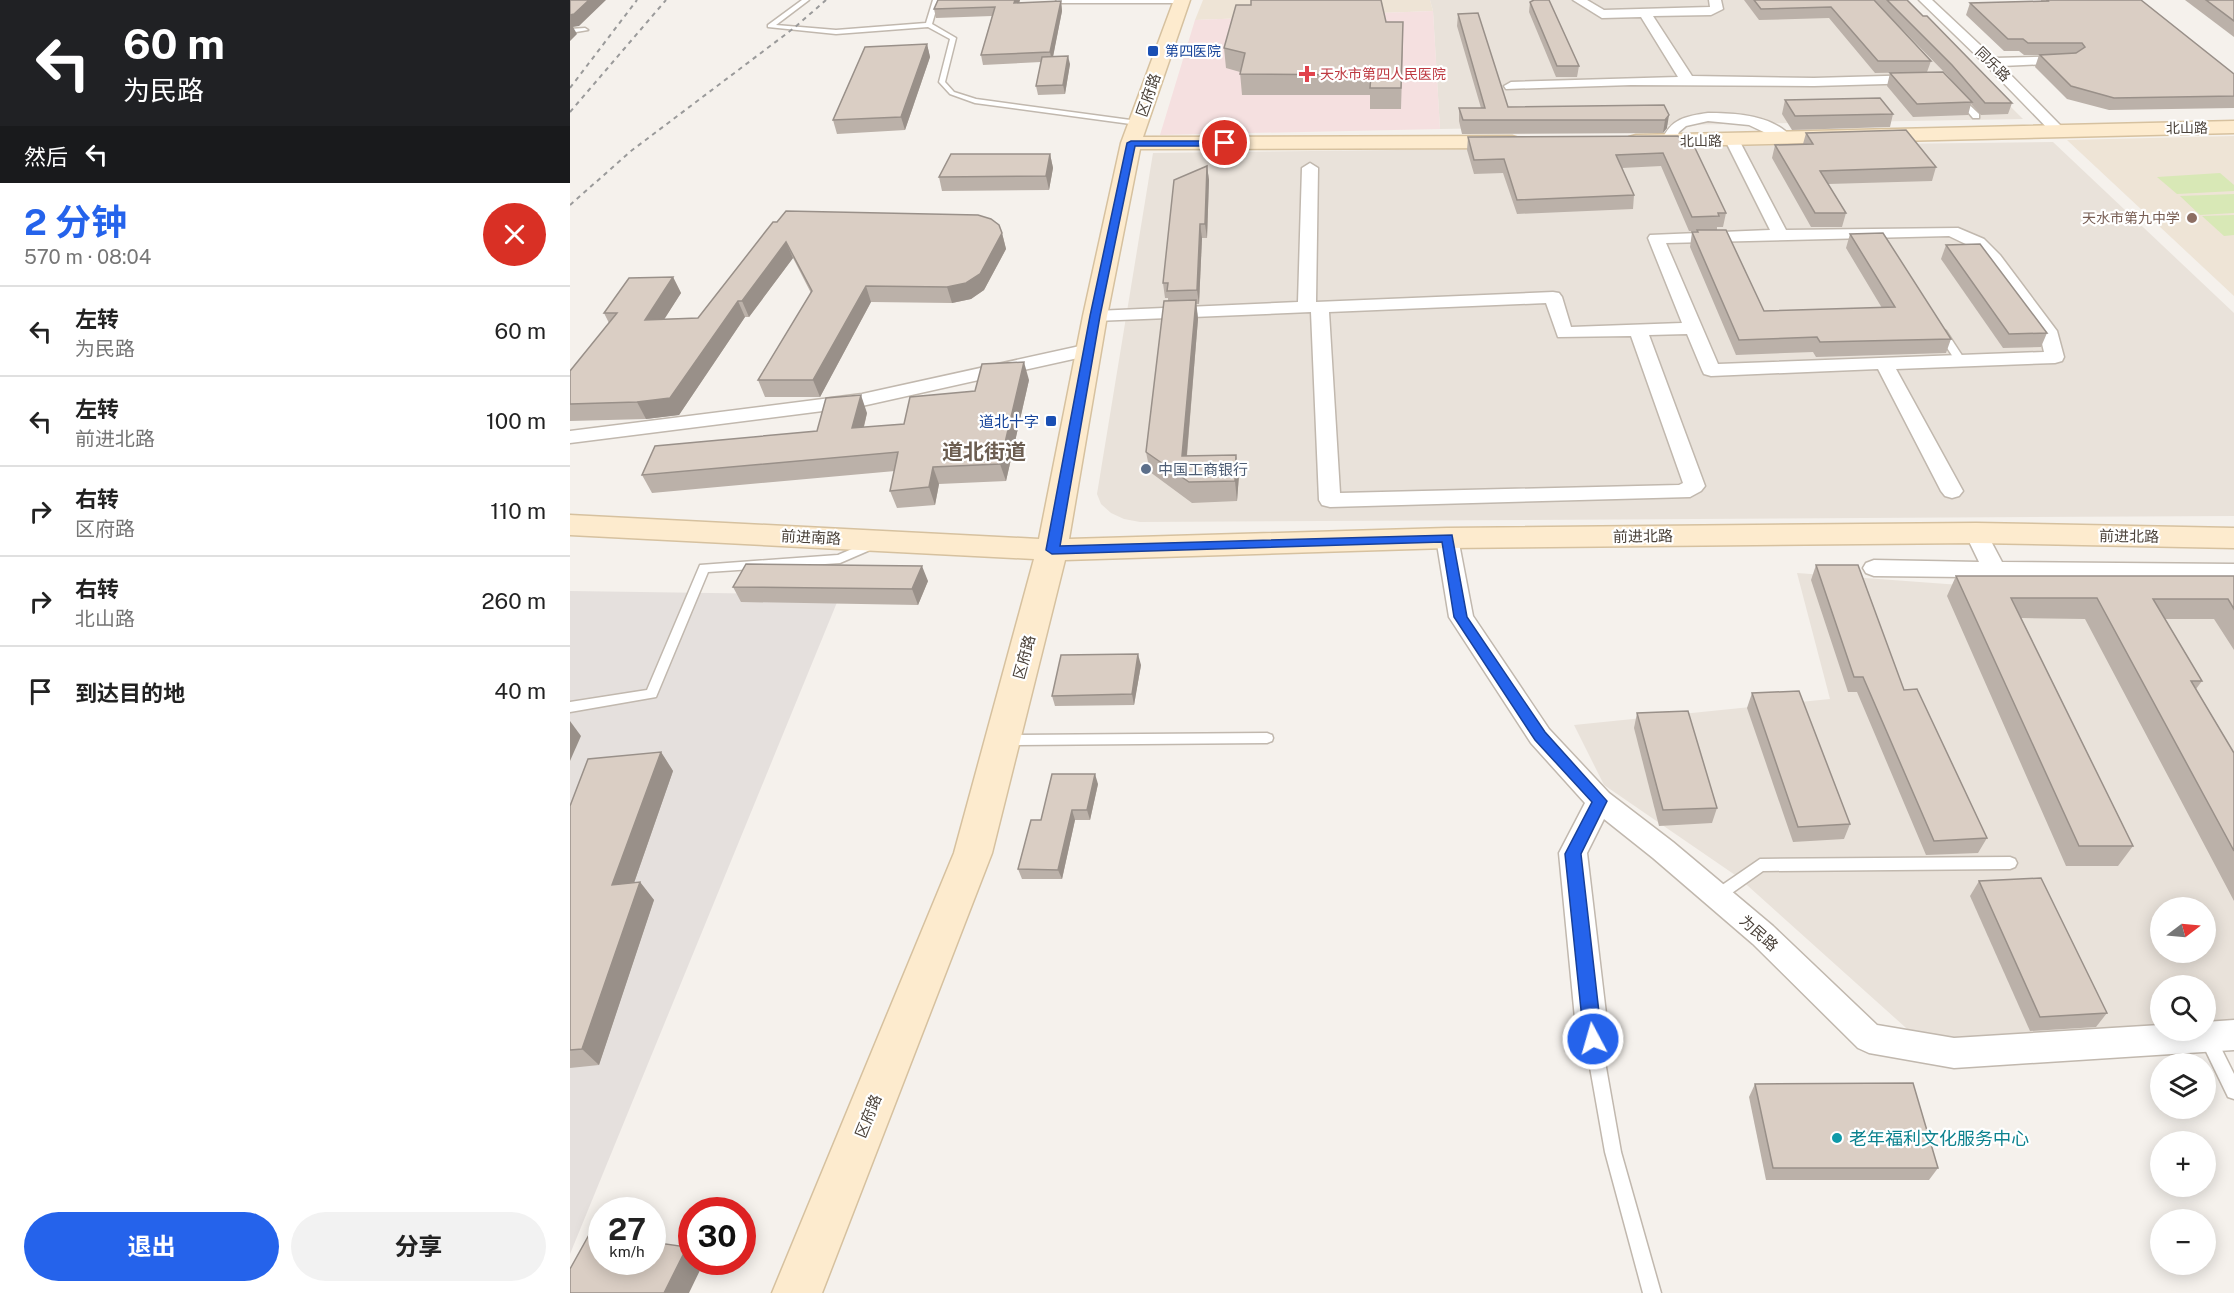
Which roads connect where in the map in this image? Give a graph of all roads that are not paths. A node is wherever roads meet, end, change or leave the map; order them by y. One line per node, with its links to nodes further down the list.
1 (806, 0): 9 (lane)
2 (936, 0): 9 (lane)
3 (1182, 0): 7 (lane); 22 (main road, 区府路)
4 (1579, 0): 8 (street)
5 (1715, 0): 8 (street)
6 (1925, 0): 13 (street, 同乐路)
7 (1057, 2)
8 (1645, 13): 14 (street)
9 (929, 25): 22 (lane)
10 (585, 30): 11 (lane)
11 (570, 31)
12 (2071, 59): 13 (street)
13 (1991, 62): 21 (street, 同乐路)
14 (1696, 78): 15 (street); 16 (street); 19 (street)
15 (1929, 79)
16 (1511, 86)
17 (1954, 93): 18 (lane)
18 (1976, 116)
19 (1717, 117): 23 (street); 26 (street)
20 (2234, 127): 21 (main road, 北山路)
21 (2058, 131): 23 (main road, 北山路)
22 (1135, 133): 27 (main road); 31 (main road, 区府路)
23 (1785, 138): 24 (main road, 北山路)
24 (1732, 140): 26 (main road, 北山路); 29 (street)
25 (1621, 141): 26 (main road, 北山路)
26 (1669, 141)
27 (1526, 142)
28 (1310, 168): 30 (street)
29 (1780, 235): 33 (street); 36 (street)
30 (1314, 307): 31 (street); 34 (street); 34 (street)
31 (1095, 316): 35 (main road, 区府路)
32 (1935, 321): 36 (lane)
33 (1694, 328): 34 (street); 37 (street)
34 (1638, 330)
35 (1089, 350): 38 (street); 45 (main road, 区府路)
36 (1960, 360): 37 (street)
37 (1884, 363): 39 (street)
38 (570, 437)
39 (1952, 491)
40 (570, 525): 44 (main road, 前进南路)
41 (1976, 533): 42 (main road, 前进北路); 43 (main road, 前进北路); 47 (street)
42 (1447, 538): 45 (main road, 前进北路); 52 (street, 为民路)
43 (2234, 538)
44 (880, 541): 45 (main road, 前进南路); 49 (lane)
45 (1052, 550): 51 (main road, 区府路)
46 (1874, 568): 47 (street)
47 (1995, 570): 48 (street)
48 (2234, 572)
49 (570, 707)
50 (1267, 738): 51 (lane)
51 (1003, 740): 58 (main road, 区府路)
52 (1600, 801): 54 (street, 为民路); 56 (street)
53 (2010, 863): 54 (lane)
54 (1717, 896): 55 (street, 为民路)
55 (2220, 1035): 57 (lane)
56 (1593, 1039): 59 (lane)
57 (2234, 1091)
58 (797, 1293)
59 (1652, 1293)

